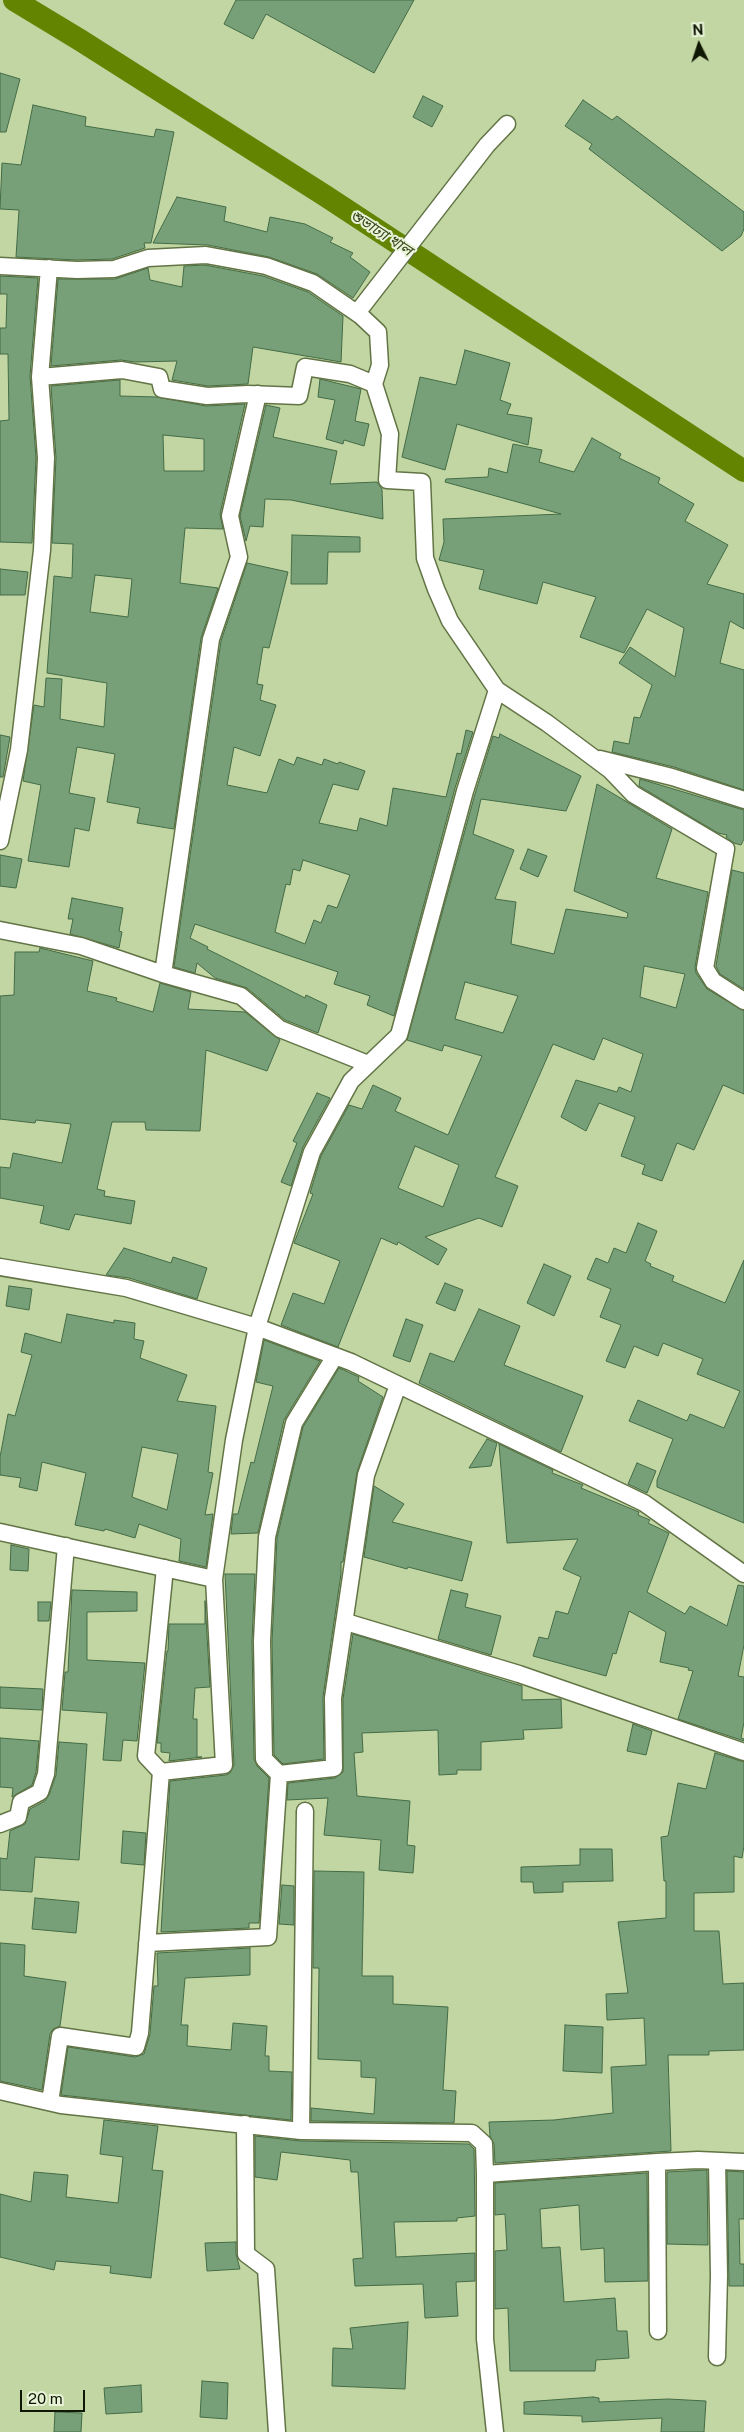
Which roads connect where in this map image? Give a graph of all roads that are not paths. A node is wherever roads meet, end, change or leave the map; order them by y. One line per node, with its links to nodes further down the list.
1 (507, 124): 4 (street)
2 (0, 266): 3 (street)
3 (49, 268): 4 (street); 5 (street)
4 (357, 313): 6 (street)
5 (40, 376): 7 (street); 11 (street)
6 (374, 384): 7 (street); 8 (street)
7 (258, 394): 13 (street)
8 (497, 690): 9 (street); 15 (street)
9 (591, 757): 10 (street); 14 (street)
10 (744, 800)
11 (0, 841)
12 (0, 930): 13 (street)
13 (163, 974): 15 (street)
14 (744, 1001)
15 (368, 1064): 17 (street)
16 (0, 1267): 17 (street)
17 (257, 1327): 18 (street); 24 (street)
18 (335, 1356): 19 (street); 28 (street)
19 (398, 1384): 23 (street); 25 (street)
20 (0, 1532): 21 (street)
21 (66, 1546): 22 (street); 30 (street)
22 (165, 1568): 24 (street); 27 (street)
23 (744, 1574)
24 (214, 1579): 27 (street)
25 (346, 1622): 26 (street); 28 (street)
26 (744, 1752)
27 (161, 1772): 31 (street)
28 (279, 1774): 31 (street)
29 (305, 1811): 35 (street)
30 (0, 1824)
31 (147, 1942): 33 (street)
32 (0, 2091): 33 (street)
33 (50, 2102): 34 (street)
34 (245, 2124): 35 (street); 42 (street)
35 (301, 2131): 39 (street)
36 (717, 2161): 37 (street); 38 (street); 41 (street)
37 (657, 2162): 39 (street); 40 (street)
38 (744, 2162)
39 (485, 2174): 43 (street)
40 (658, 2331)
41 (717, 2357)
42 (277, 2432)
43 (495, 2432)

